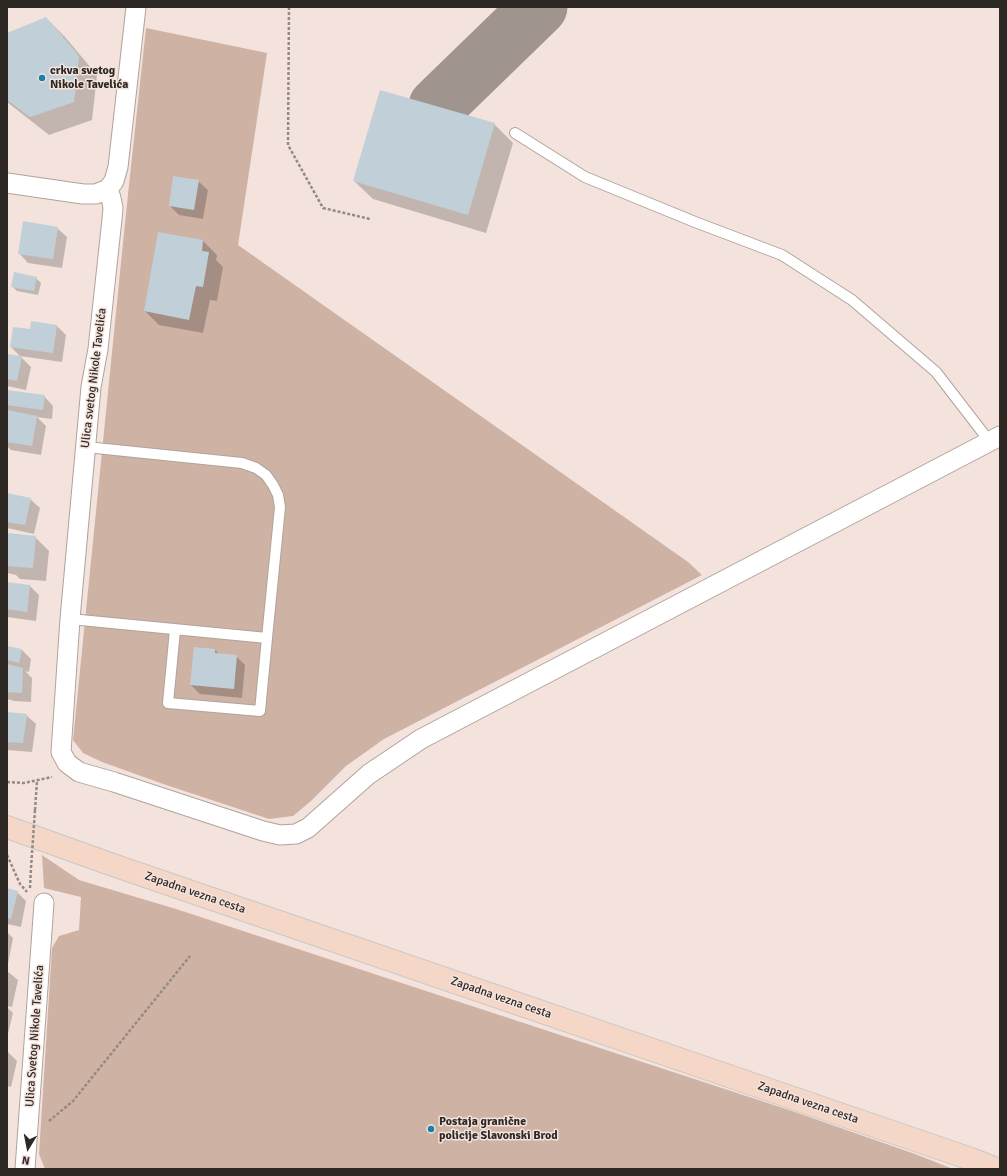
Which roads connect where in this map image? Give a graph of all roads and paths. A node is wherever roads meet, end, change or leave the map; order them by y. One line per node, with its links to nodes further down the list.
1 (136, 7): 5 (street)
2 (289, 7): 6 (path)
3 (515, 133): 7 (lane)
4 (7, 183): 5 (street)
5 (108, 189): 8 (street, Ulica svetog Nikole Tavelića)
6 (370, 219)
7 (995, 439): 9 (street, Ulica svetog Nikole Tavelića)
8 (86, 447): 9 (street, Ulica svetog Nikole Tavelića); 11 (lane)
9 (70, 619): 10 (lane)
10 (175, 630): 11 (lane); 11 (lane)
11 (267, 638)
12 (7, 782): 14 (path, bridge)
13 (7, 827): 19 (main road, Zapadna vezna cesta)
14 (7, 855)
15 (44, 903): 17 (street, Ulica Svetog Nikole Tavelića)
16 (190, 956): 17 (path)
17 (28, 1138): 18 (street, Ulica Svetog Nikole Tavelića)
18 (25, 1169)
19 (996, 1169)

